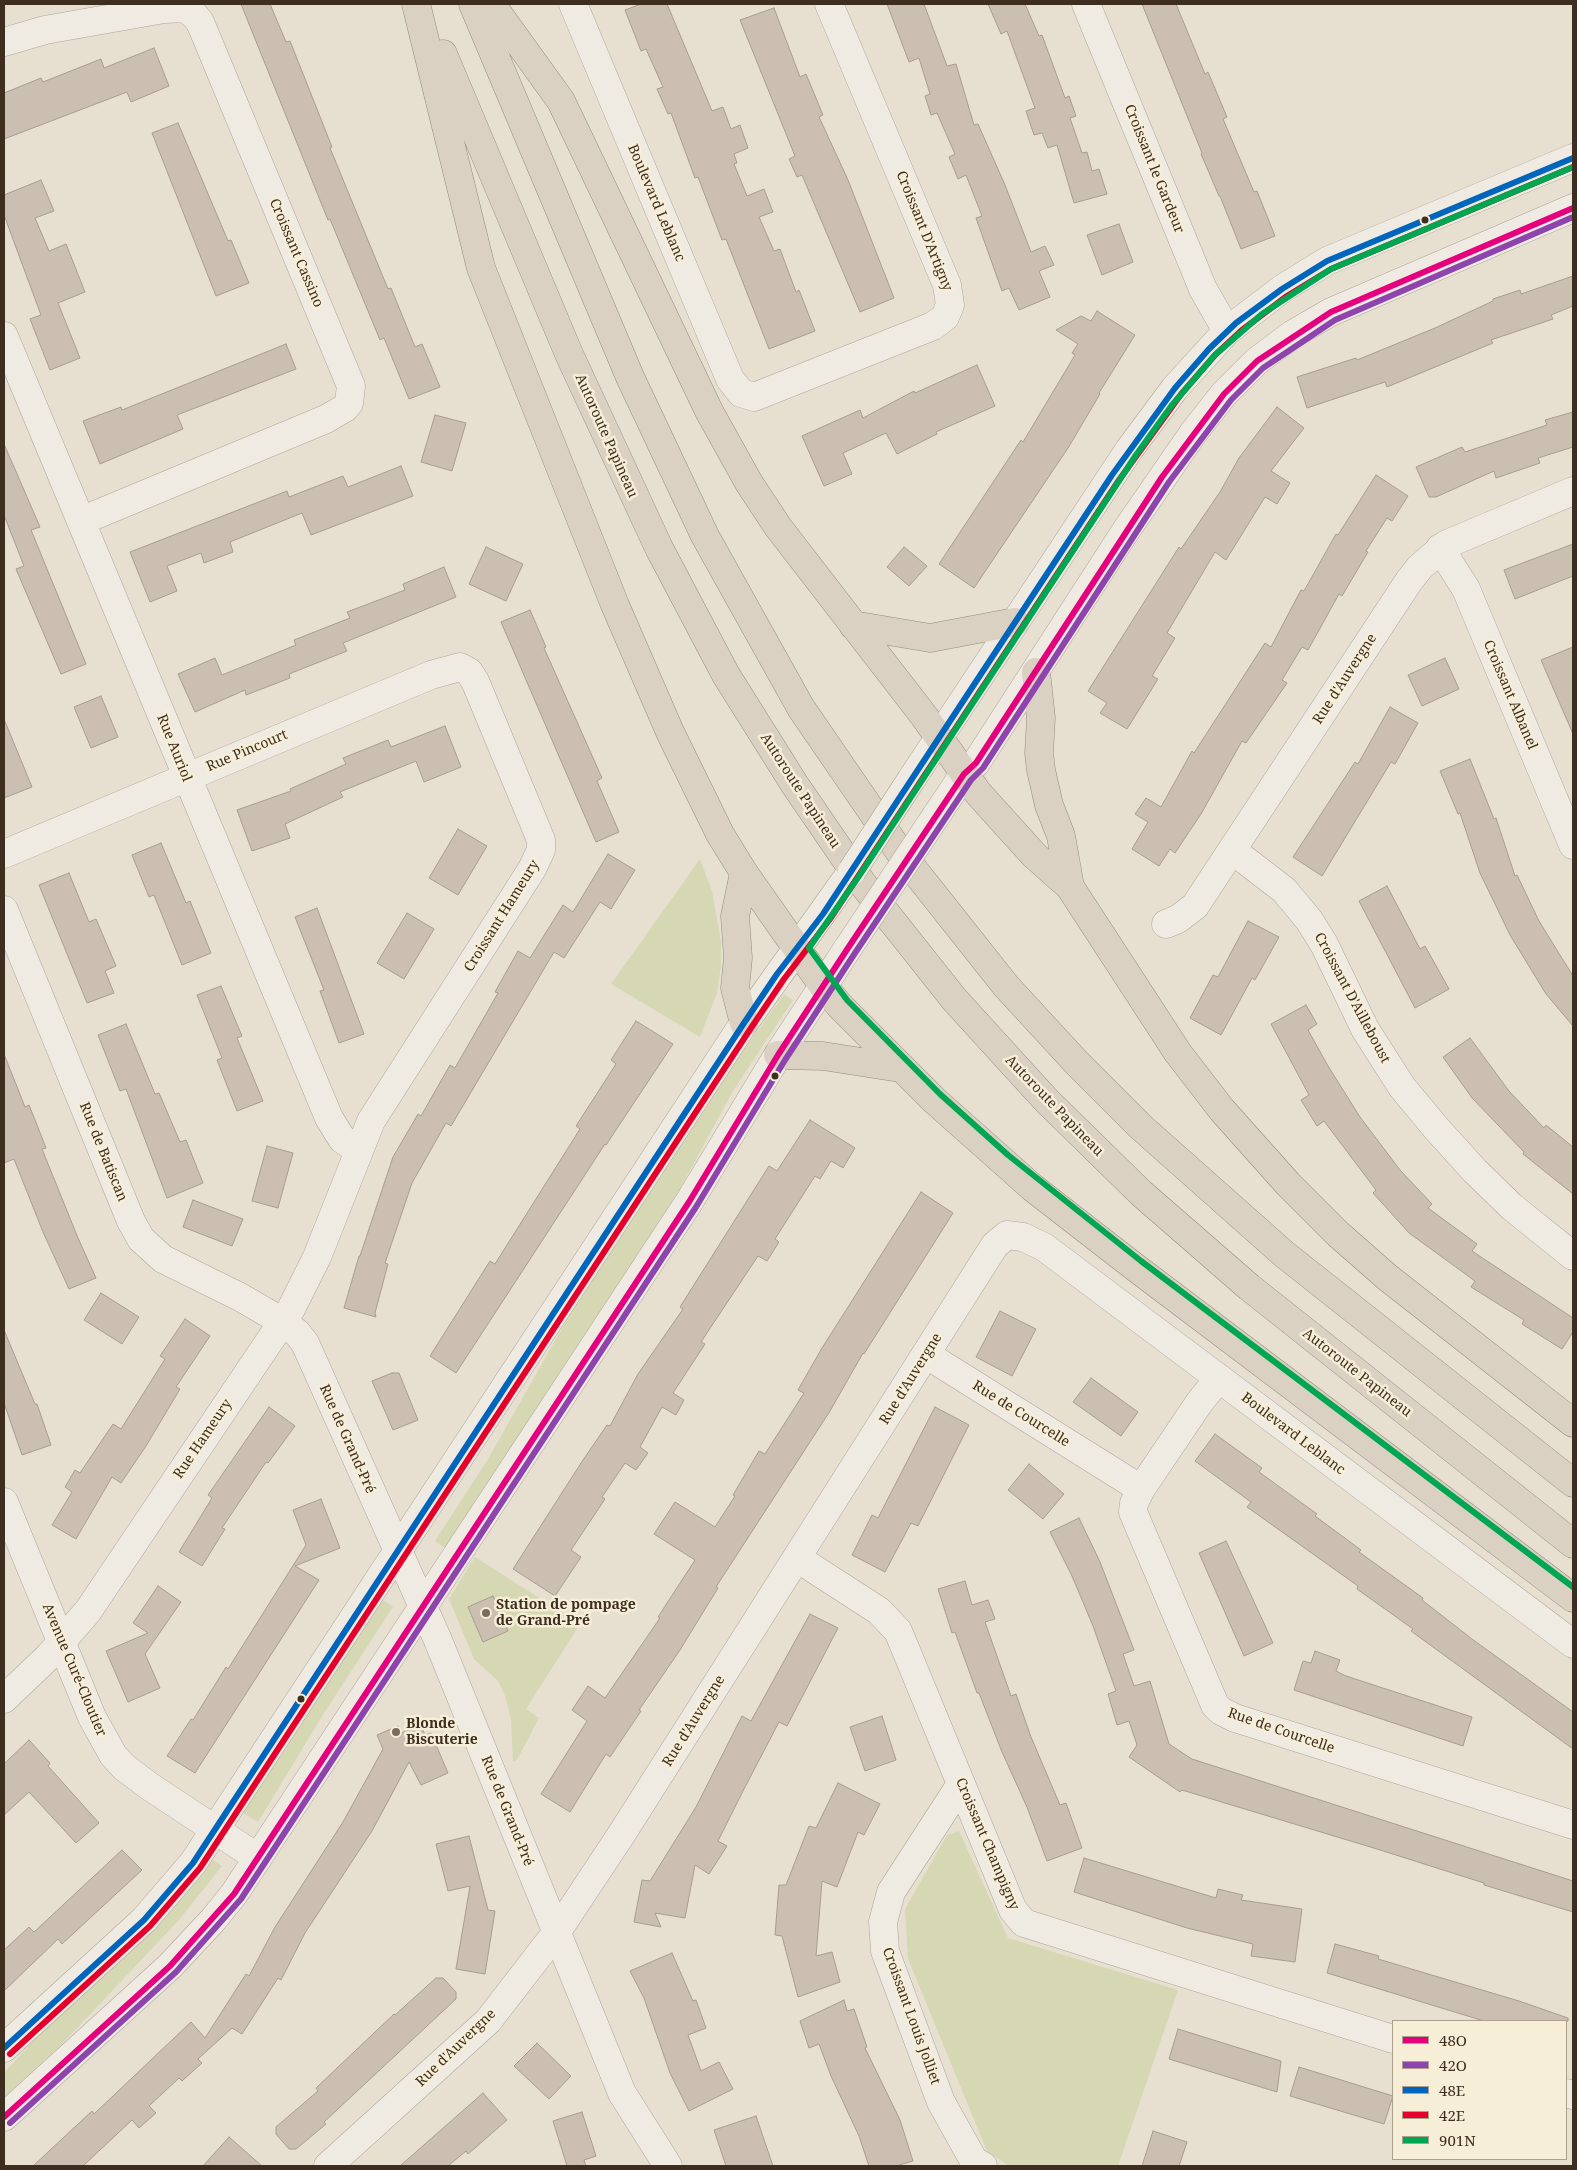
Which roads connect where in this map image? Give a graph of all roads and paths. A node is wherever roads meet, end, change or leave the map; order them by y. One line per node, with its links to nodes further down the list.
1 (416, 4): 27 (highway)
2 (422, 4): 46 (highway, Autoroute Papineau)
3 (473, 4): 43 (highway)
4 (491, 4): 18 (highway)
5 (573, 4): 13 (street, Boulevard Leblanc)
6 (829, 4): 13 (street, Croissant D'Artigny)
7 (1086, 4): 11 (street, Croissant le Gardeur)
8 (4, 42): 15 (street, Croissant Cassino)
9 (1573, 158): 11 (street)
10 (1573, 208): 20 (street)
11 (1227, 331): 17 (street)
12 (4, 336): 15 (street, Rue Auriol)
13 (748, 397)
14 (1573, 491): 16 (street, Rue d'Auvergne)
15 (81, 521): 23 (street, Rue Auriol)
16 (1440, 548): 24 (street, Croissant Albanel); 25 (street, Rue d'Auvergne)
17 (1016, 622): 18 (highway); 21 (street)
18 (853, 625): 21 (highway)
19 (464, 668): 23 (street, Rue Pincourt); 36 (street, Croissant Hameury)
20 (1036, 672): 22 (street); 28 (highway)
21 (939, 738): 22 (highway); 31 (street, bridge)
22 (964, 774): 28 (highway); 32 (street, bridge)
23 (186, 777): 26 (street, Rue Pincourt); 36 (street, Rue Auriol)
24 (1573, 845)
25 (1232, 850): 30 (street, Rue d'Auvergne); 38 (street, Croissant D'Ailleboust)
26 (4, 854)
27 (744, 873): 31 (highway); 33 (highway)
28 (1070, 887): 42 (highway)
29 (4, 910): 39 (street, Rue de Batiscan)
30 (1166, 924)
31 (798, 948): 32 (highway); 33 (street)
32 (824, 987): 34 (street); 35 (highway)
33 (744, 1023): 47 (street)
34 (778, 1055): 35 (highway); 50 (street)
35 (900, 1068): 49 (highway)
36 (359, 1150): 39 (street, Rue Hameury)
37 (1008, 1235): 40 (street, Rue d'Auvergne); 41 (street, Boulevard Leblanc)
38 (1573, 1256)
39 (283, 1322): 47 (street, Rue de Grand-Pré); 51 (street, Rue Hameury)
40 (927, 1355): 44 (street, Rue de Courcelle); 48 (street, Rue d'Auvergne)
41 (1219, 1378): 44 (street, Rue de Courcelle); 52 (street, Boulevard Leblanc)
42 (1573, 1423)
43 (1573, 1483)
44 (1141, 1489): 55 (street, Rue de Courcelle)
45 (4, 1502): 51 (street, Avenue Curé-Cloutier)
46 (1573, 1544)
47 (398, 1552): 50 (street, Rue de Grand-Pré); 56 (street)
48 (797, 1558): 54 (street, Croissant Champigny); 58 (street, Rue d'Auvergne)
49 (1573, 1598)
50 (423, 1606): 57 (street); 58 (street, Rue de Grand-Pré)
51 (62, 1642): 53 (street, Rue Hameury); 56 (street, Avenue Curé-Cloutier)
52 (1573, 1644)
53 (4, 1699)
54 (961, 1784): 59 (street, Croissant Champigny); 64 (street, Croissant Louis Jolliet)
55 (1573, 1824)
56 (216, 1830): 57 (street, Avenue Curé-Cloutier); 60 (street)
57 (258, 1858): 61 (street)
58 (556, 1933): 62 (street, Rue d'Auvergne); 63 (street, Rue de Grand-Pré)
59 (1392, 2039)
60 (4, 2048)
61 (4, 2117)
62 (328, 2166)
63 (668, 2166)
64 (982, 2166)

